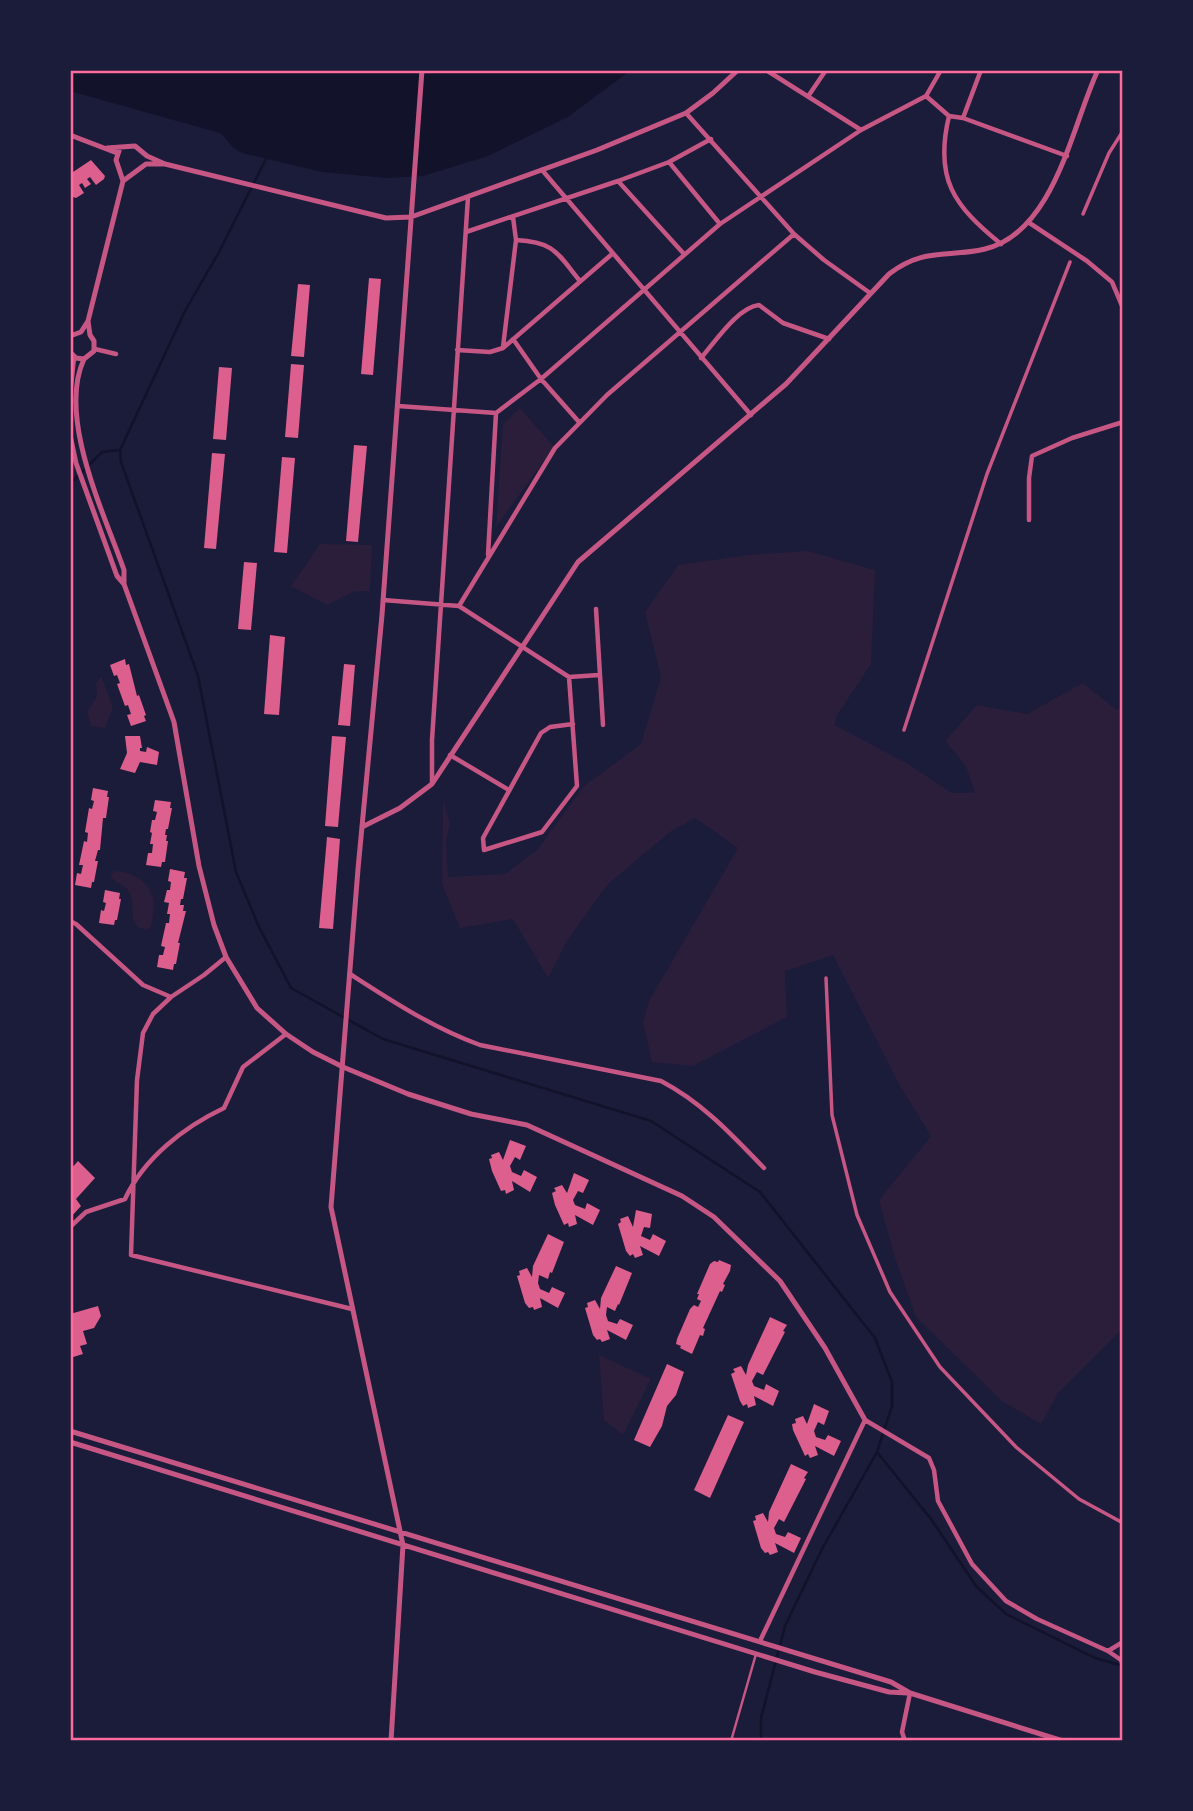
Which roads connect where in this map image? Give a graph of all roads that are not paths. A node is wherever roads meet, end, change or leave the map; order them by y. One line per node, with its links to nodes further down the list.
1 (422, 70): 34 (street)
2 (738, 70): 10 (street)
3 (766, 70): 8 (street)
4 (826, 70): 8 (street)
5 (942, 70): 9 (street)
6 (981, 70): 12 (street)
7 (1098, 70): 21 (street)
8 (809, 95): 13 (street)
9 (926, 96): 11 (street); 13 (street)
10 (686, 113): 16 (street); 25 (street)
11 (949, 116): 12 (street); 40 (street)
12 (963, 118): 21 (street)
13 (861, 130): 29 (street)
14 (1123, 131): 32 (street)
15 (70, 135): 18 (street)
16 (711, 139): 22 (street); 29 (street)
17 (122, 147): 18 (street); 19 (street); 20 (street)
18 (107, 148): 20 (street)
19 (139, 149): 23 (street); 26 (street)
20 (117, 153): 24 (street)
21 (1067, 156): 35 (street)
22 (668, 162): 28 (street); 36 (street)
23 (165, 163): 26 (street); 34 (street)
24 (119, 169): 26 (street); 27 (street)
25 (542, 170): 30 (street); 31 (street)
26 (137, 171): 27 (street)
27 (123, 181): 48 (street)
28 (618, 181): 31 (street); 42 (street)
29 (762, 195): 36 (street); 38 (street)
30 (468, 197): 34 (street); 37 (street)
31 (565, 199): 33 (street); 41 (street)
32 (1083, 214)
33 (513, 216): 37 (street); 39 (street)
34 (411, 217): 64 (street)
35 (1027, 222): 40 (street); 47 (street)
36 (720, 224): 42 (street)
37 (466, 232): 57 (street)
38 (794, 233): 46 (street); 50 (street)
39 (516, 240): 44 (street); 55 (street)
40 (1002, 244): 46 (street)
41 (612, 254): 44 (street); 45 (street)
42 (684, 254): 45 (street)
43 (1070, 262): 84 (street)
44 (580, 281): 53 (street)
45 (643, 289): 50 (street); 62 (street)
46 (870, 293): 54 (street)
47 (1123, 308)
48 (88, 321): 49 (street); 51 (street)
49 (81, 332): 51 (street); 52 (street)
50 (679, 332): 60 (street); 68 (street)
51 (90, 335): 56 (street)
52 (71, 337)
53 (513, 339): 55 (street); 62 (street)
54 (830, 339): 60 (street); 67 (street)
55 (503, 348): 57 (street)
56 (95, 349): 59 (street); 61 (street)
57 (457, 350): 65 (street)
58 (72, 354): 61 (street); 63 (street)
59 (116, 354)
60 (701, 358): 67 (street)
61 (84, 359): 74 (street)
62 (541, 379): 66 (street); 68 (street)
63 (70, 393)
64 (398, 406): 65 (street); 75 (street)
65 (453, 411): 66 (street); 76 (street)
66 (496, 413): 73 (street)
67 (751, 415): 79 (street)
68 (579, 422): 73 (street)
69 (1123, 422): 72 (street)
70 (70, 435): 71 (street)
71 (71, 447): 74 (street)
72 (1029, 520)
73 (488, 556): 77 (street)
74 (124, 584): 90 (street)
75 (383, 600): 76 (street); 88 (street)
76 (441, 604): 77 (street); 86 (street)
77 (459, 606): 79 (street)
78 (596, 609): 80 (street)
79 (523, 645): 81 (street); 85 (street)
80 (599, 675): 81 (street); 83 (street)
81 (569, 677): 82 (street)
82 (573, 724): 87 (street); 87 (street)
83 (603, 725)
84 (904, 730)
85 (450, 755): 86 (street); 87 (street)
86 (432, 784): 88 (street)
87 (509, 790)
88 (362, 827): 91 (street)
89 (70, 921): 93 (street)
90 (226, 957): 93 (street); 94 (street)
91 (349, 973): 95 (street); 96 (street)
92 (826, 978): 103 (street)
93 (171, 997): 97 (street)
94 (286, 1034): 95 (street); 97 (street)
95 (343, 1067): 99 (street); 100 (street)
96 (764, 1168)
97 (132, 1182): 98 (street); 99 (street)
98 (70, 1227)
99 (352, 1309): 104 (street)
100 (868, 1422): 106 (street); 108 (street)
101 (70, 1431): 104 (street)
102 (70, 1442): 105 (street)
103 (1123, 1523)
104 (401, 1531): 105 (street); 106 (street)
105 (402, 1545): 109 (street); 112 (street)
106 (760, 1641): 109 (street); 111 (street)
107 (1123, 1643): 108 (street)
108 (1108, 1651): 110 (street)
109 (757, 1654): 111 (street); 113 (lane)
110 (1122, 1662)
111 (910, 1693): 114 (street); 115 (street)
112 (391, 1741)
113 (732, 1741)
114 (905, 1741)
115 (1063, 1741)

